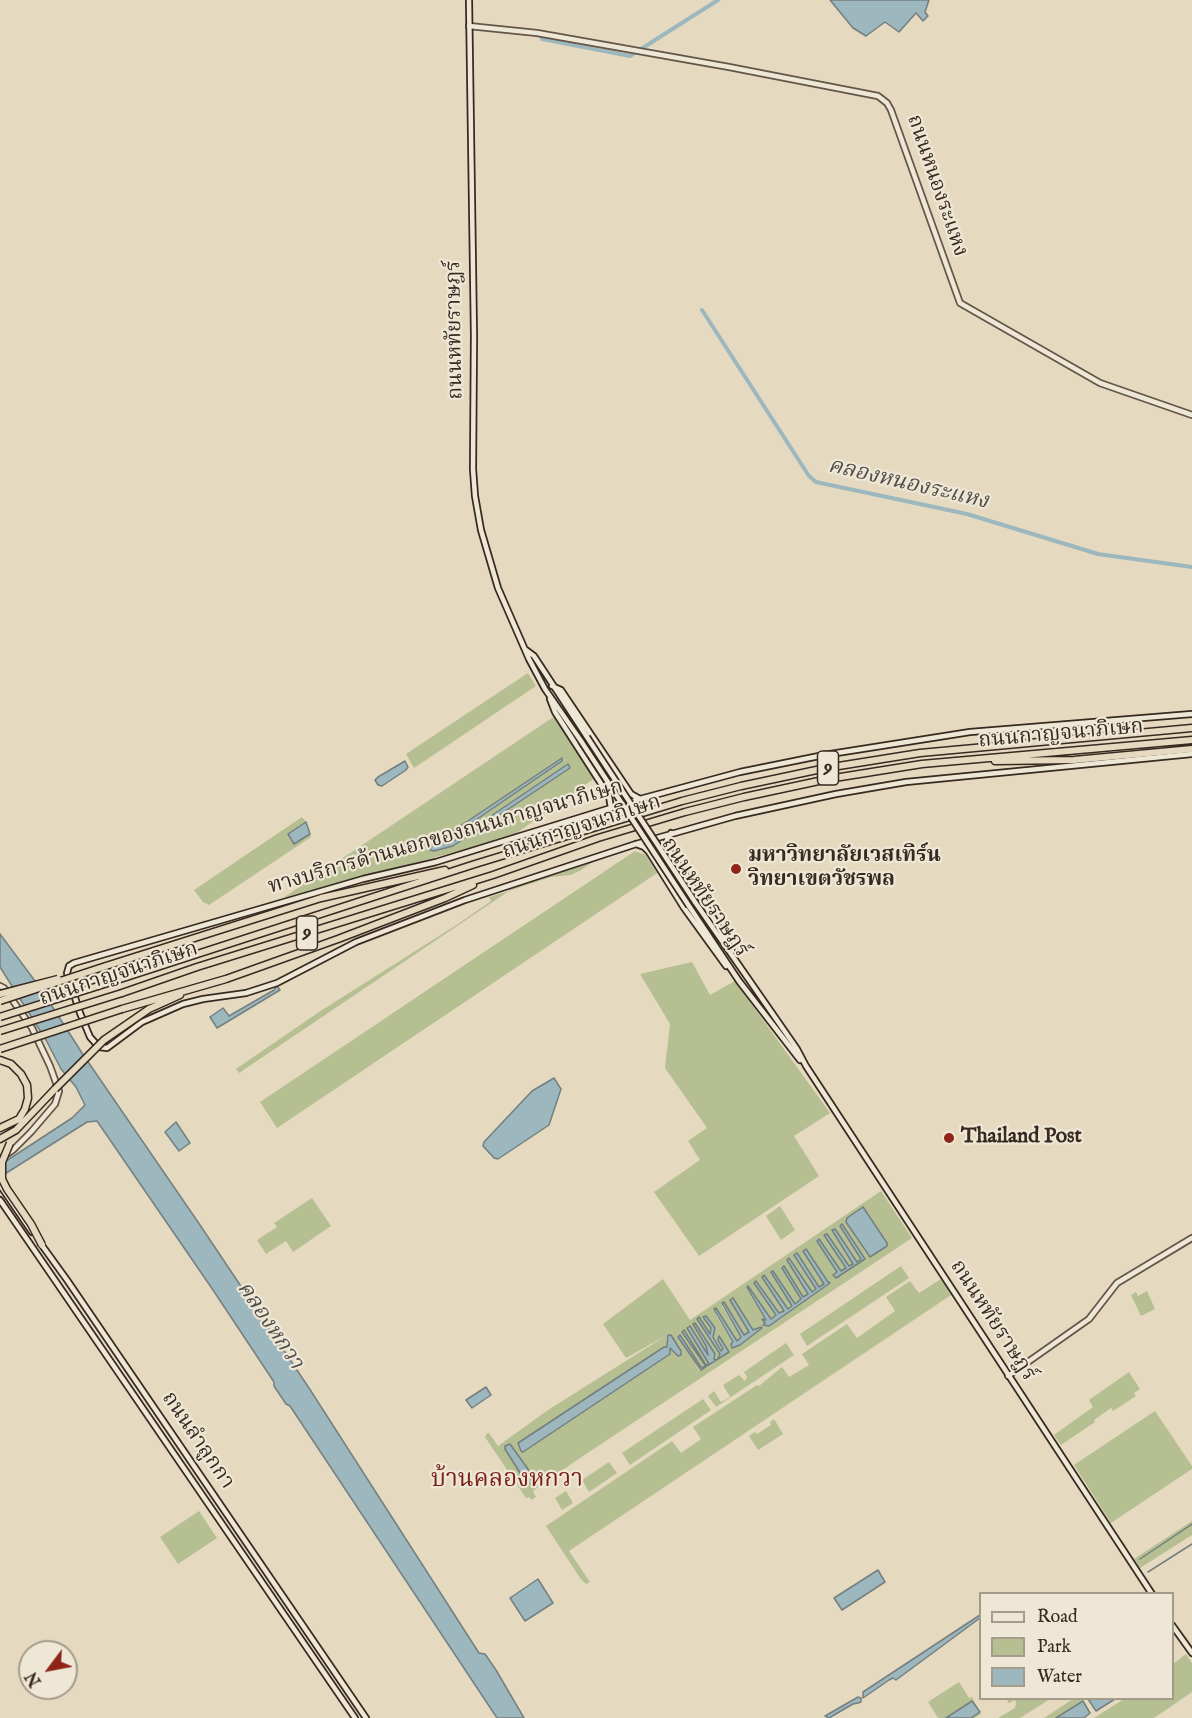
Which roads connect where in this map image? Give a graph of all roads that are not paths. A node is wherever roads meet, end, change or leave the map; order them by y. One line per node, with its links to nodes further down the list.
1 (469, 0): 2 (main road, ถนนหทัยราษฎร์)
2 (469, 26): 3 (main road, ถนนหนองระแหง); 4 (main road, ถนนหทัยราษฎร์)
3 (1192, 415)
4 (526, 650): 5 (main road, ถนนหทัยราษฎร์); 6 (main road, ถนนหทัยราษฎร์)
5 (552, 686): 14 (main road); 23 (main road, ถนนหทัยราษฎร์, bridge)
6 (545, 689): 15 (main road); 24 (main road, ถนนหทัยราษฎร์, bridge)
7 (1192, 714): 16 (main road, ทางบริการด้านนอกของถนนกาญจนาภิเษก)
8 (1192, 728): 20 (highway, ถนนกาญจนาภิเษก / 9)
9 (1192, 740): 10 (highway, ถนนกาญจนาภิเษก / 9)
10 (1164, 743): 11 (highway); 13 (highway, ถนนกาญจนาภิเษก / 9)
11 (1192, 748): 13 (highway)
12 (1192, 754): 18 (main road)
13 (974, 759): 21 (highway, ถนนกาญจนาภิเษก / 9)
14 (621, 780): 15 (main road); 16 (main road)
15 (606, 790): 17 (main road)
16 (640, 799): 17 (main road, ทางบริการด้านนอกของถนนกาญจนาภิเษก)
17 (611, 808): 19 (main road, ทางบริการด้านนอกของถนนกาญจนาภิเษก)
18 (671, 833): 19 (main road); 23 (main road)
19 (636, 844): 24 (main road)
20 (475, 864): 22 (highway, bridge); 29 (highway, ถนนกาญจนาภิเษก / 9, bridge)
21 (493, 875): 26 (highway); 30 (highway, ถนนกาญจนาภิเษก / 9, bridge)
22 (70, 976): 27 (highway, bridge); 28 (highway, bridge)
23 (747, 977): 33 (main road, ถนนหทัยราษฎร์)
24 (740, 981): 33 (main road, ถนนหทัยราษฎร์)
25 (0, 986): 37 (main road)
26 (192, 990): 31 (highway, bridge); 34 (highway, bridge)
27 (0, 994)
28 (0, 1001)
29 (0, 1017)
30 (0, 1031)
31 (0, 1049)
32 (0, 1060): 35 (highway)
33 (806, 1066): 42 (main road, ถนนหทัยราษฎร์)
34 (33, 1114): 36 (highway); 41 (highway, bridge)
35 (0, 1128)
36 (0, 1139)
37 (1, 1158)
38 (0, 1185): 41 (main road, ถนนลำลูกกา, bridge)
39 (1, 1201): 46 (main road, ถนนลำลูกกา)
40 (1192, 1238): 42 (main road)
41 (42, 1245): 47 (main road, ถนนลำลูกกา)
42 (1008, 1376): 43 (main road, ถนนหทัยราษฎร์)
43 (1151, 1592)
44 (1174, 1626): 45 (main road)
45 (1192, 1653)
46 (355, 1718)
47 (366, 1718)

